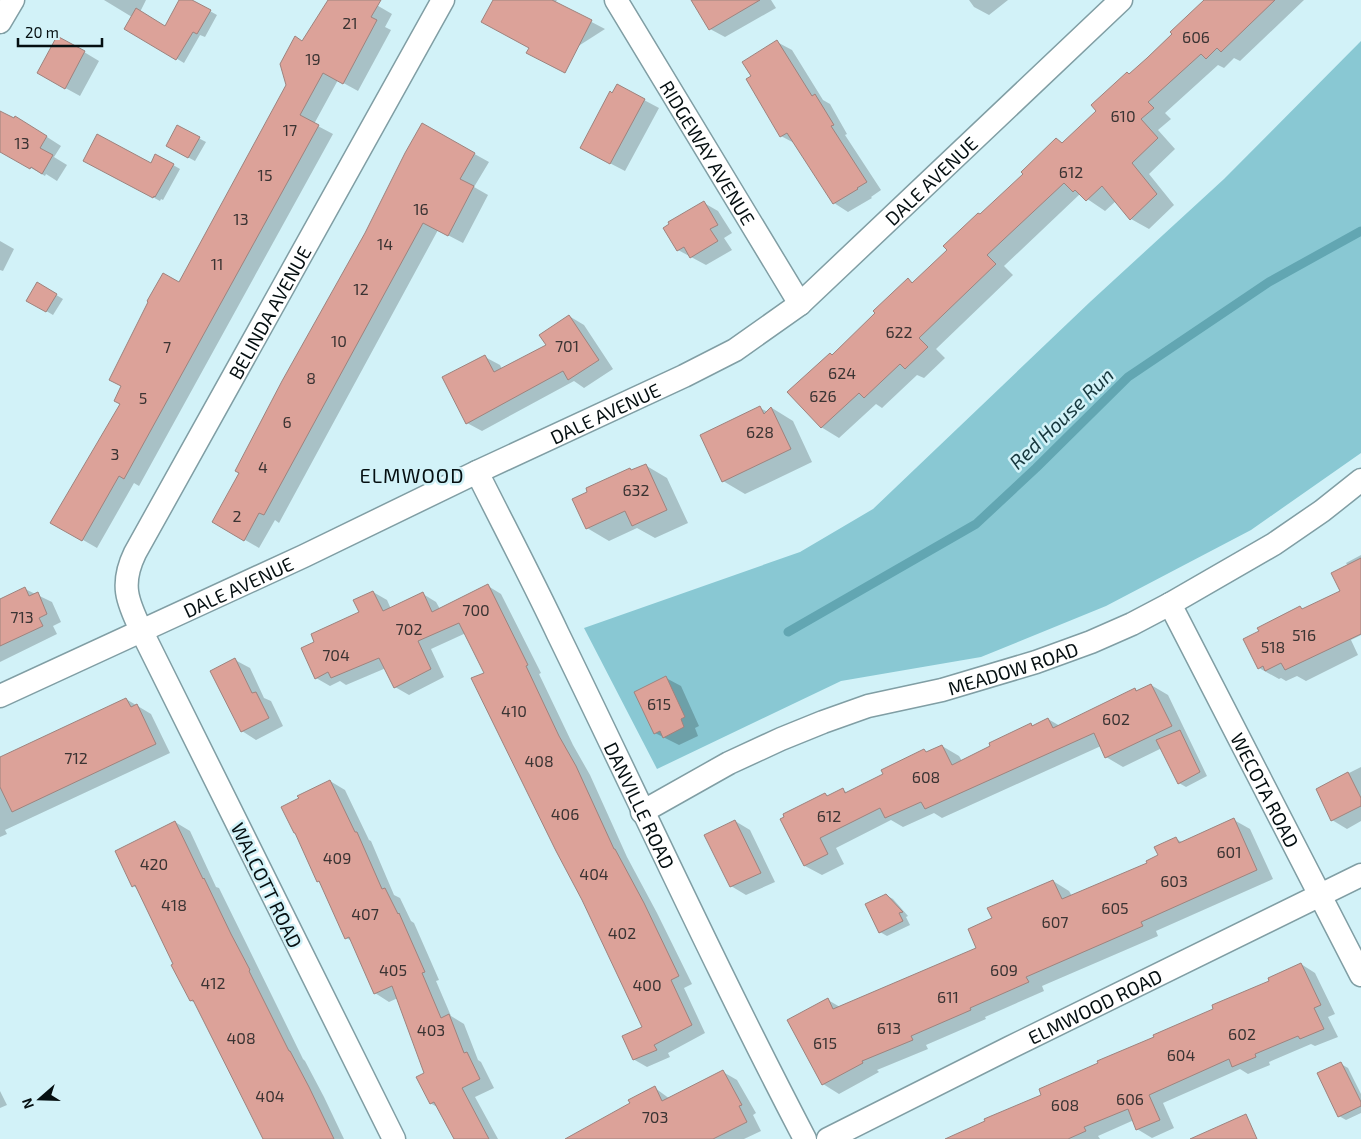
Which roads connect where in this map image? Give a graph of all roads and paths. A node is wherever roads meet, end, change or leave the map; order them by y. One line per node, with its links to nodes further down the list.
1 (12, 0): 5 (street)
2 (443, 0): 10 (street, BELINDA AVENUE)
3 (616, 0): 6 (street, RIDGEWAY AVENUE)
4 (1121, 0): 6 (street, DALE AVENUE)
5 (0, 22)
6 (800, 304): 7 (street, DALE AVENUE)
7 (476, 472): 10 (street, DALE AVENUE); 12 (street, DANVILLE ROAD)
8 (1361, 480): 9 (street, MEADOW ROAD)
9 (1170, 604): 12 (street, MEADOW ROAD); 14 (street, WECOTA ROAD)
10 (141, 630): 11 (street, DALE AVENUE); 16 (street, WALCOTT ROAD)
11 (0, 696)
12 (642, 812): 17 (street, DANVILLE ROAD)
13 (1361, 875): 14 (street, ELMWOOD ROAD)
14 (1319, 896): 15 (street, WECOTA ROAD); 18 (street, ELMWOOD ROAD)
15 (1361, 975)
16 (394, 1139)
17 (805, 1139)
18 (828, 1139)

